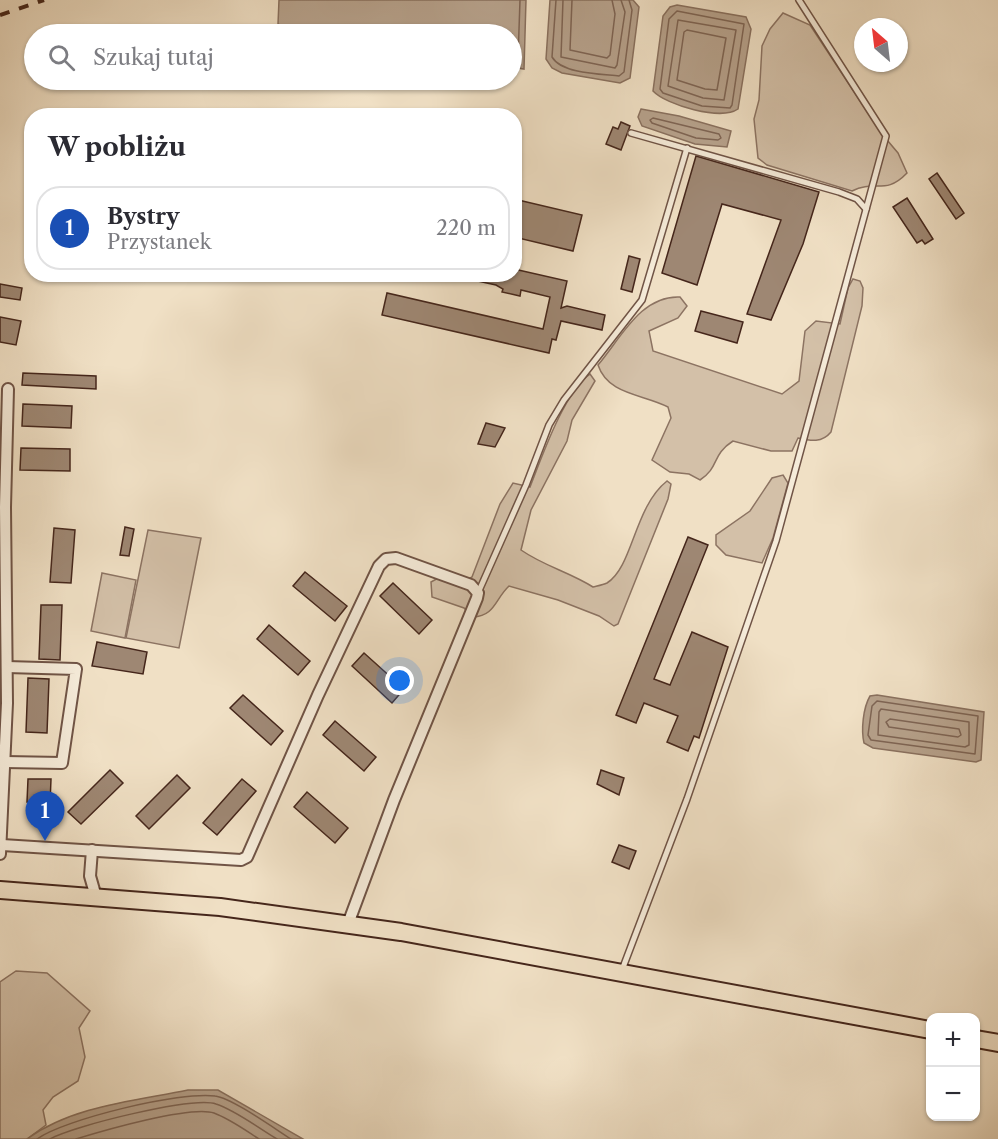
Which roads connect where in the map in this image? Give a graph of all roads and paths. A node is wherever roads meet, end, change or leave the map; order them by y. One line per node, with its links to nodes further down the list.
1 (799, 0): 4 (lane)
2 (631, 133): 3 (lane)
3 (687, 148): 4 (lane); 7 (lane)
4 (866, 209): 16 (lane)
5 (8, 388): 6 (street)
6 (3, 507): 8 (street)
7 (478, 593): 12 (street); 15 (street)
8 (6, 667): 9 (street); 10 (street)
9 (3, 704): 10 (street)
10 (3, 759): 11 (street)
11 (1, 849): 12 (street)
12 (92, 850): 14 (street)
13 (0, 890): 14 (main road)
14 (96, 897): 15 (main road)
15 (348, 924): 16 (main road)
16 (622, 972): 17 (main road)
17 (926, 1029)
18 (980, 1040): 19 (main road)
19 (998, 1043)

